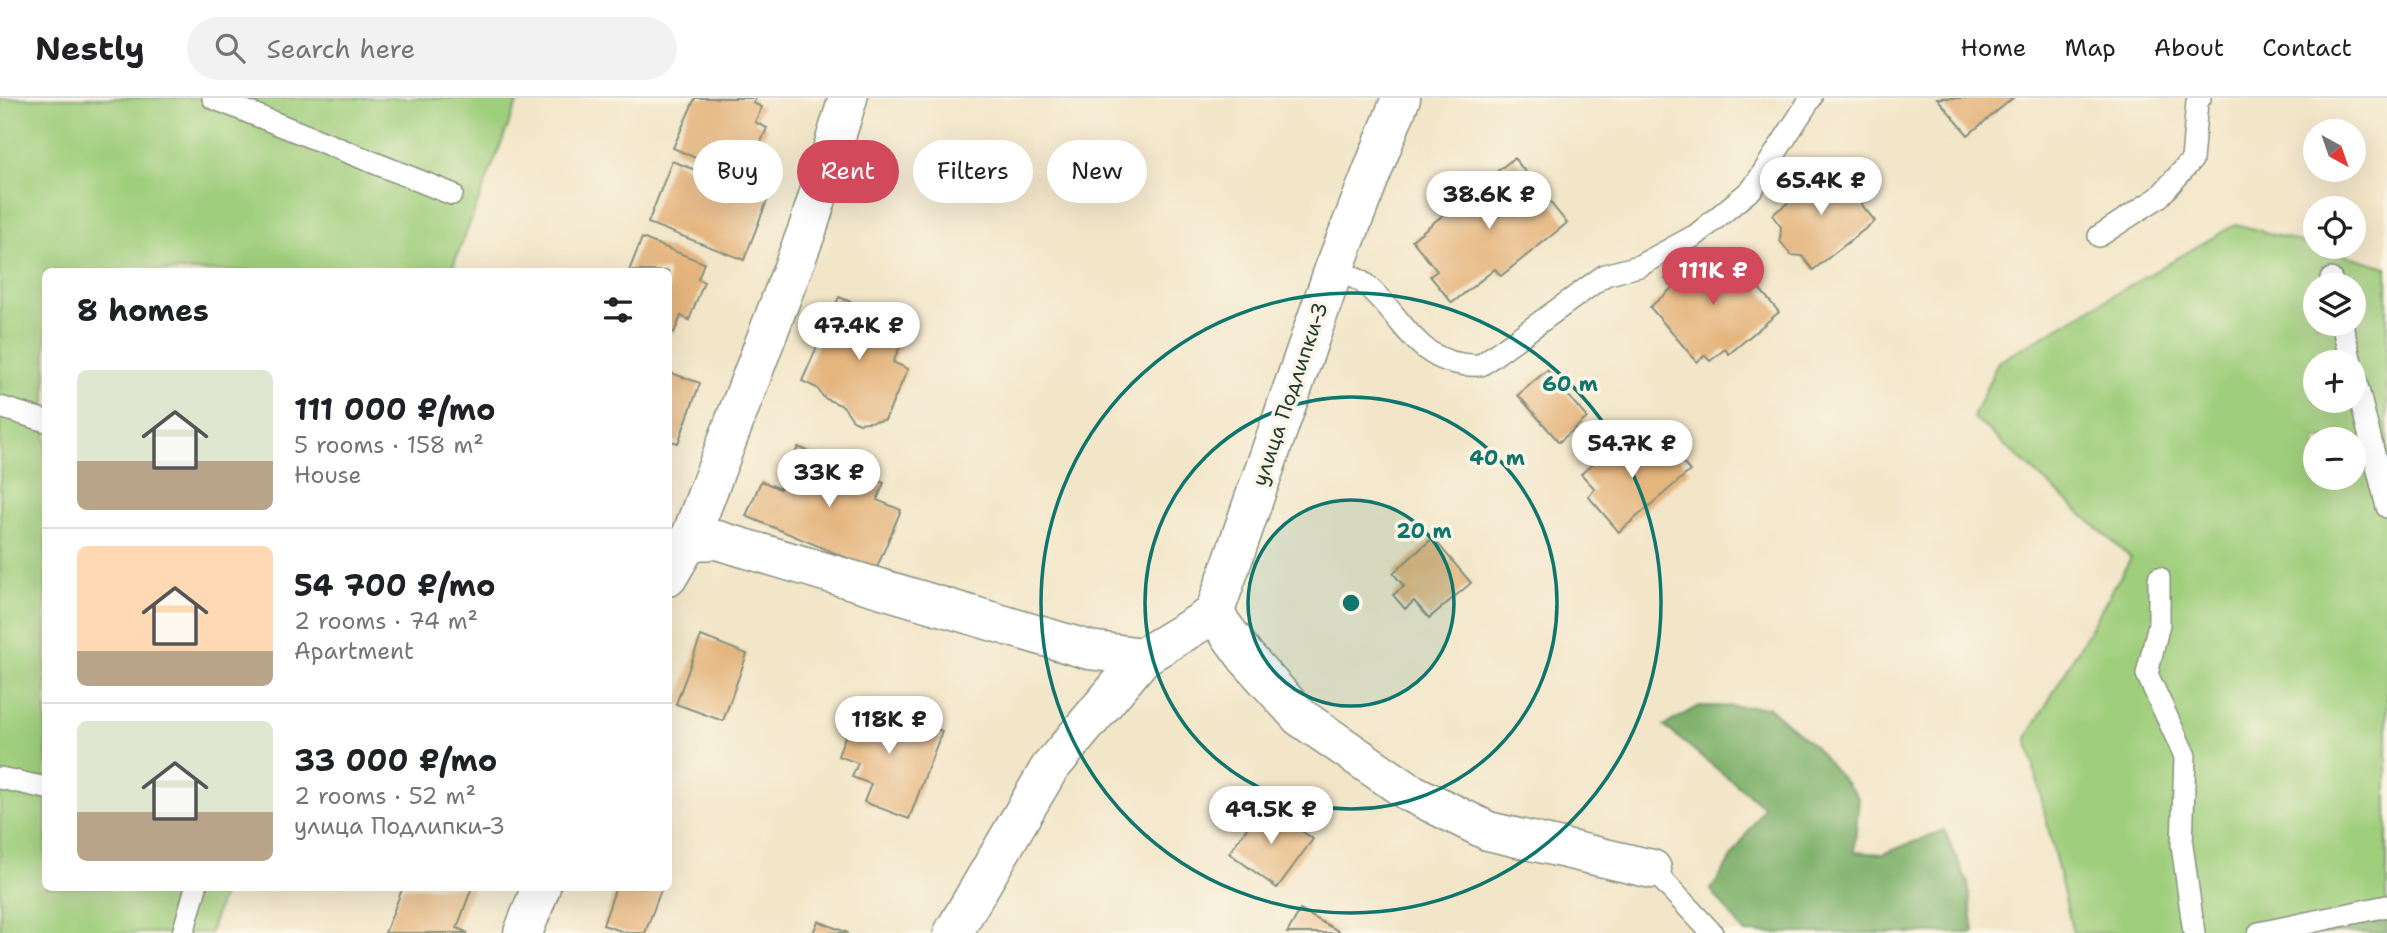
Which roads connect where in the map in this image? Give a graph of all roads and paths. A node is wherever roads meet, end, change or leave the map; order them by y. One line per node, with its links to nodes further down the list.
1 (213, 98): 6 (lane)
2 (848, 98): 13 (street)
3 (1401, 98): 8 (street, улица Подлипки-3)
4 (1811, 98): 8 (lane)
5 (2200, 98): 7 (lane)
6 (452, 194)
7 (2099, 236)
8 (1334, 268): 16 (street, улица Подлипки-3)
9 (0, 407): 11 (lane)
10 (2364, 413): 12 (lane)
11 (42, 420)
12 (2387, 507)
13 (679, 542): 14 (street); 17 (street)
14 (672, 564)
15 (2159, 578): 28 (lane)
16 (1214, 614): 17 (street); 20 (street)
17 (1143, 657): 26 (street)
18 (0, 778): 19 (lane)
19 (42, 787)
20 (1652, 869): 27 (lane)
21 (195, 891): 24 (lane)
22 (539, 891): 25 (street)
23 (2387, 906): 29 (lane)
24 (183, 933)
25 (523, 933)
26 (953, 933)
27 (1712, 933)
28 (2194, 933)
29 (2259, 933)

